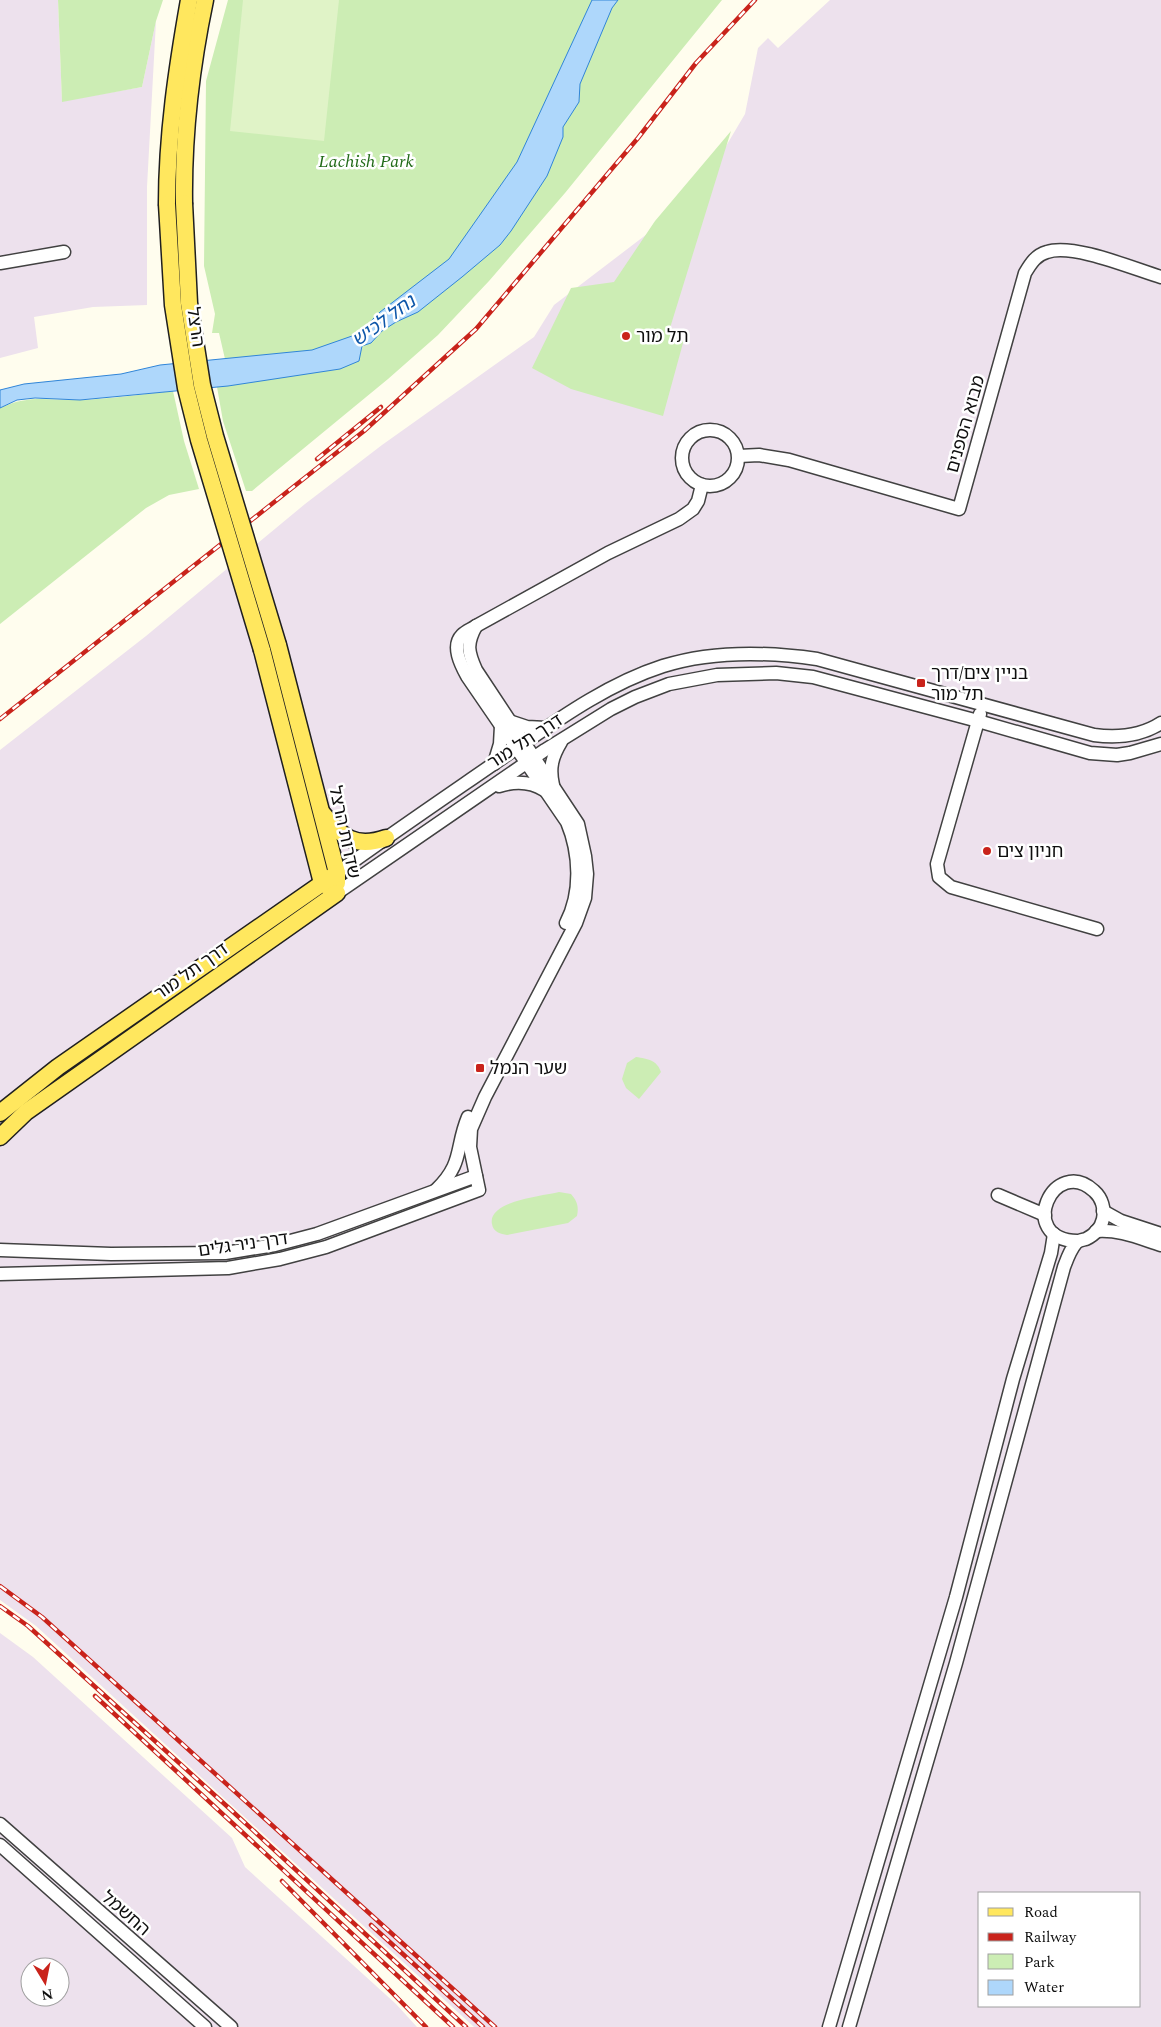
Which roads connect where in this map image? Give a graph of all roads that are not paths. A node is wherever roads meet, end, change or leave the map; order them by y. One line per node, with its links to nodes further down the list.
1 (189, 0): 3 (main road, הרצל)
2 (205, 0): 3 (main road, הרצל)
3 (176, 204): 9 (main road, הרצל, bridge)
4 (64, 252): 5 (street)
5 (0, 262)
6 (1161, 277): 7 (street, מבוא הספנים)
7 (738, 456): 8 (street); 8 (street)
8 (702, 485): 12 (street)
9 (270, 647): 22 (main road, שדרות הרצל); 25 (main road, שדרות הרצל)
10 (982, 704): 11 (street); 13 (street, דרך תל מור); 14 (street, דרך תל מור)
11 (978, 721): 15 (street, דרך תל מור); 16 (street, דרך תל מור); 27 (street)
12 (505, 724): 14 (street); 17 (street); 19 (street)
13 (1157, 725)
14 (546, 728): 17 (street, דרך תל מור)
15 (564, 739): 18 (street, דרך תל מור); 21 (street)
16 (1161, 744)
17 (520, 746): 18 (street); 19 (street, דרך תל מור)
18 (530, 761): 20 (street, דרך תל מור); 21 (street)
19 (494, 764): 23 (street, דרך תל מור)
20 (492, 787): 21 (street); 26 (street, דרך תל מור)
21 (550, 789): 30 (street); 31 (street)
22 (321, 812): 23 (main road); 24 (main road, שדרות הרצל)
23 (386, 838): 24 (street, דרך תל מור)
24 (337, 872): 25 (main road, דרך תל מור); 26 (main road, שדרות הרצל)
25 (322, 883): 26 (main road, שדרות הרצל); 28 (main road, דרך תל מור)
26 (337, 893): 29 (main road, דרך תל מור)
27 (1097, 929)
28 (0, 1113)
29 (0, 1137)
30 (460, 1146): 31 (street); 32 (street)
31 (470, 1178): 32 (street, דרך ניר גלים); 42 (street, דרך ניר גלים)
32 (436, 1190): 41 (street, דרך ניר גלים)
33 (998, 1195): 35 (street)
34 (1104, 1211): 35 (street); 36 (street); 38 (street)
35 (1045, 1215): 37 (street)
36 (1096, 1231): 39 (street); 40 (street)
37 (1054, 1234): 39 (street); 47 (street)
38 (1161, 1234)
39 (1077, 1241): 48 (street)
40 (1161, 1245)
41 (0, 1250)
42 (0, 1274)
43 (0, 1824): 46 (street, החשמל)
44 (0, 1845): 45 (street, החשמל)
45 (205, 2027)
46 (231, 2027)
47 (830, 2027)
48 (850, 2027)

